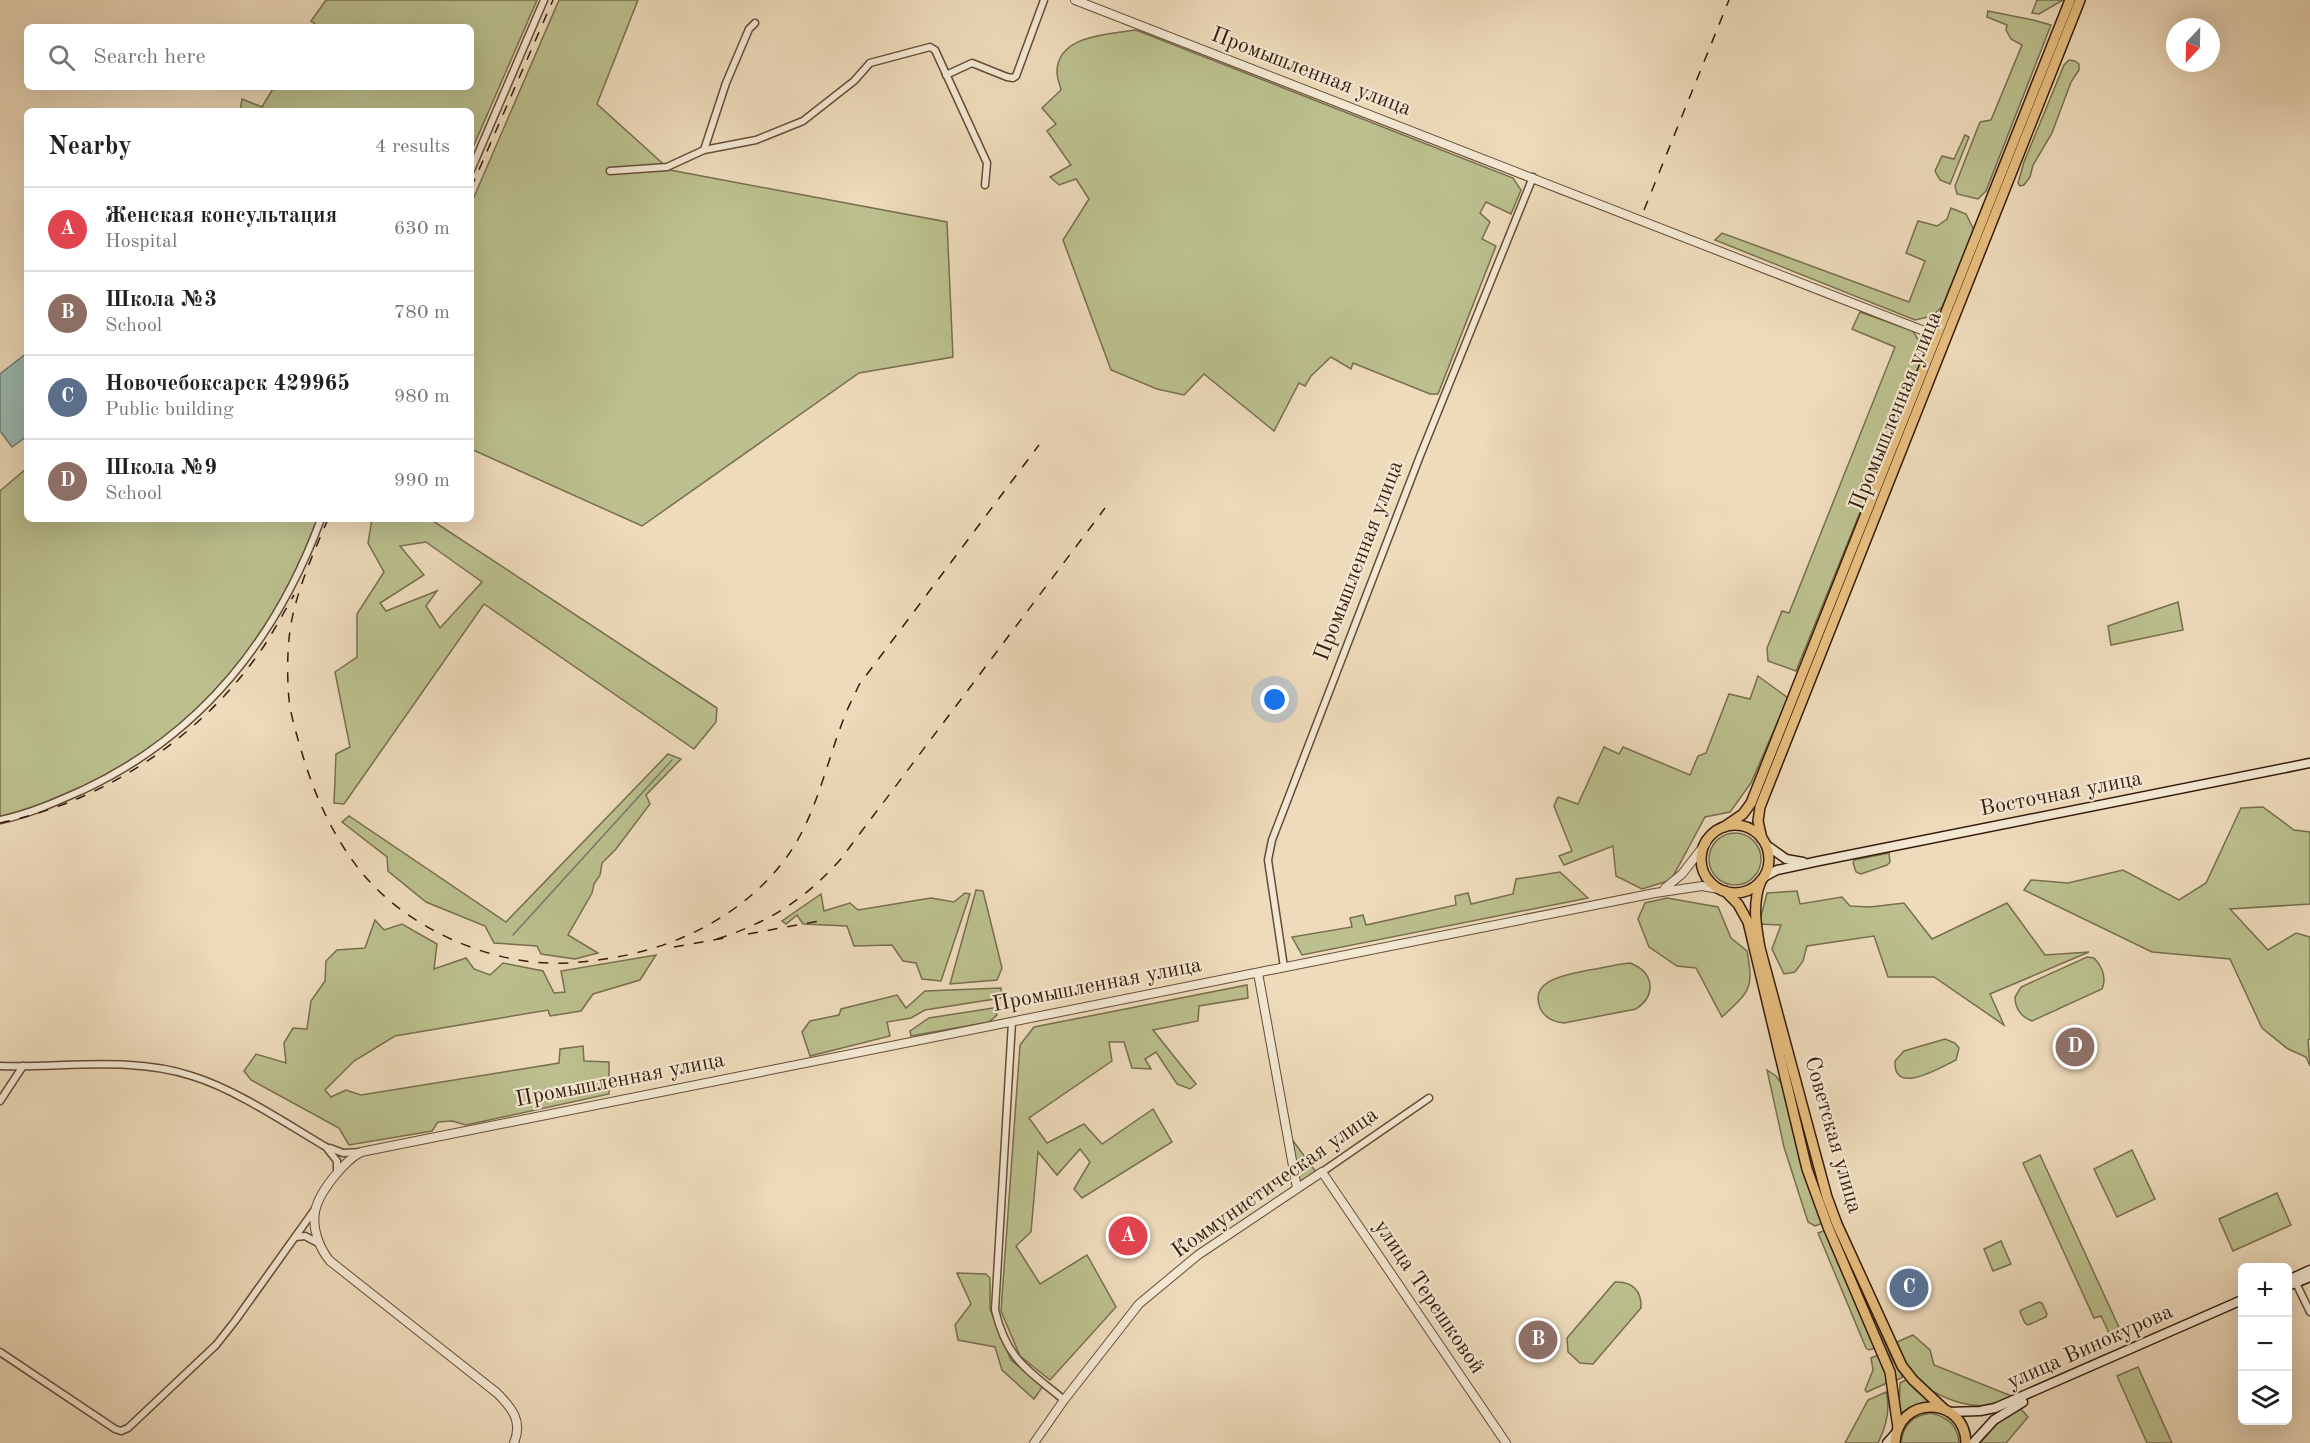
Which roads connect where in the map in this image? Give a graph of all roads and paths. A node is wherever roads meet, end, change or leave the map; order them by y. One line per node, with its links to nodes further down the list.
1 (544, 0): 10 (street)
2 (1044, 0): 8 (street)
3 (1075, 0): 12 (street, Промышленная улица)
4 (2070, 0): 7 (main road, Промышленная улица)
5 (2080, 0): 7 (main road, Промышленная улица)
6 (755, 23): 9 (street)
7 (2065, 26): 14 (main road, Промышленная улица)
8 (946, 75): 9 (street); 13 (street)
9 (704, 150): 11 (street)
10 (474, 163)
11 (610, 171)
12 (1533, 177): 16 (street, Промышленная улица); 30 (street, Промышленная улица)
13 (985, 185)
14 (1990, 213): 15 (main road, Промышленная улица); 17 (main road, Промышленная улица)
15 (1944, 317): 16 (street); 17 (main road, Промышленная улица)
16 (1922, 330): 17 (street, Промышленная улица)
17 (1941, 337): 19 (main road, Промышленная улица)
18 (320, 522): 21 (street)
19 (1805, 680): 22 (main road, Промышленная улица); 23 (main road, Промышленная улица)
20 (2310, 763): 25 (main road, Восточная улица)
21 (0, 820)
22 (1724, 827): 23 (main road); 24 (main road)
23 (1763, 842): 25 (main road, Восточная улица); 26 (main road)
24 (1706, 843): 27 (main road); 28 (street, Промышленная улица)
25 (1819, 861): 26 (main road, Восточная улица)
26 (1762, 879): 27 (main road); 29 (main road, Советская улица)
27 (1722, 890): 28 (street, Промышленная улица); 29 (main road, Советская улица)
28 (1655, 892): 30 (street, Промышленная улица)
29 (1757, 949): 32 (main road, Советская улица)
30 (1284, 967): 31 (street, Промышленная улица)
31 (1258, 973): 33 (street, Промышленная улица); 42 (street)
32 (1763, 974): 57 (main road, Советская улица); 58 (main road, Советская улица)
33 (1012, 1022): 39 (street, Промышленная улица); 56 (street)
34 (0, 1066): 35 (street)
35 (23, 1066): 37 (street); 38 (street)
36 (1429, 1098): 41 (street, Коммунистическая улица)
37 (0, 1101)
38 (326, 1147): 39 (street); 40 (street)
39 (361, 1152): 40 (street, Промышленная улица)
40 (337, 1172): 43 (street, Промышленная улица)
41 (1322, 1172): 42 (street, Коммунистическая улица); 61 (street, улица Терешковой)
42 (1296, 1188): 56 (street, Коммунистическая улица)
43 (315, 1208): 44 (street); 45 (street)
44 (296, 1237): 45 (street); 55 (street)
45 (320, 1244): 59 (street)
46 (2310, 1270): 48 (main road)
47 (2310, 1277): 49 (main road)
48 (2292, 1281)
49 (2292, 1282)
50 (2292, 1284): 53 (street)
51 (2238, 1302): 54 (main road, улица Винокурова)
52 (2238, 1306): 54 (main road, улица Винокурова)
53 (2310, 1312)
54 (2207, 1318): 57 (main road, улица Винокурова); 64 (main road, улица Винокурова)
55 (0, 1352)
56 (1064, 1400): 60 (street, Коммунистическая улица)
57 (1946, 1411): 58 (main road); 63 (main road, Советская улица)
58 (1897, 1435): 62 (main road)
59 (514, 1443)
60 (1034, 1443)
61 (1506, 1443)
62 (1887, 1443)
63 (1966, 1443)
64 (1973, 1443)

